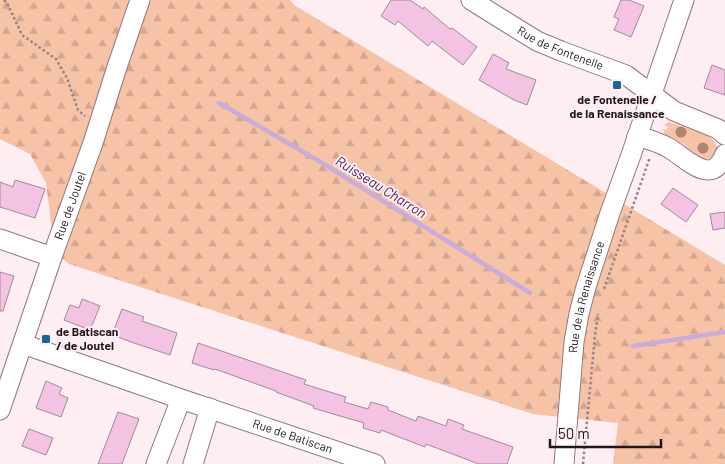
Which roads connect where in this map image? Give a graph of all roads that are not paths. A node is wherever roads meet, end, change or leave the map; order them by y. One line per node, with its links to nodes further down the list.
1 (140, 0): 10 (street, Rue de Joutel)
2 (471, 0): 4 (street, Rue de Fontenelle)
3 (684, 0): 5 (street, Rue de la Renaissance)
4 (491, 6): 5 (street, Rue de Fontenelle)
5 (652, 94): 6 (street); 7 (street, Rue de la Renaissance)
6 (725, 135)
7 (638, 136): 8 (street); 18 (street, Rue de la Renaissance)
8 (725, 154)
9 (0, 239): 10 (street)
10 (52, 256): 11 (street, Rue de Joutel)
11 (23, 344): 12 (street, Rue de Batiscan); 14 (street, Rue de Joutel)
12 (181, 399): 13 (street, Rue de Batiscan); 15 (street)
13 (210, 408): 16 (street); 17 (street, Rue de Batiscan)
14 (0, 410)
15 (156, 464)
16 (193, 464)
17 (375, 464)
18 (564, 464)

